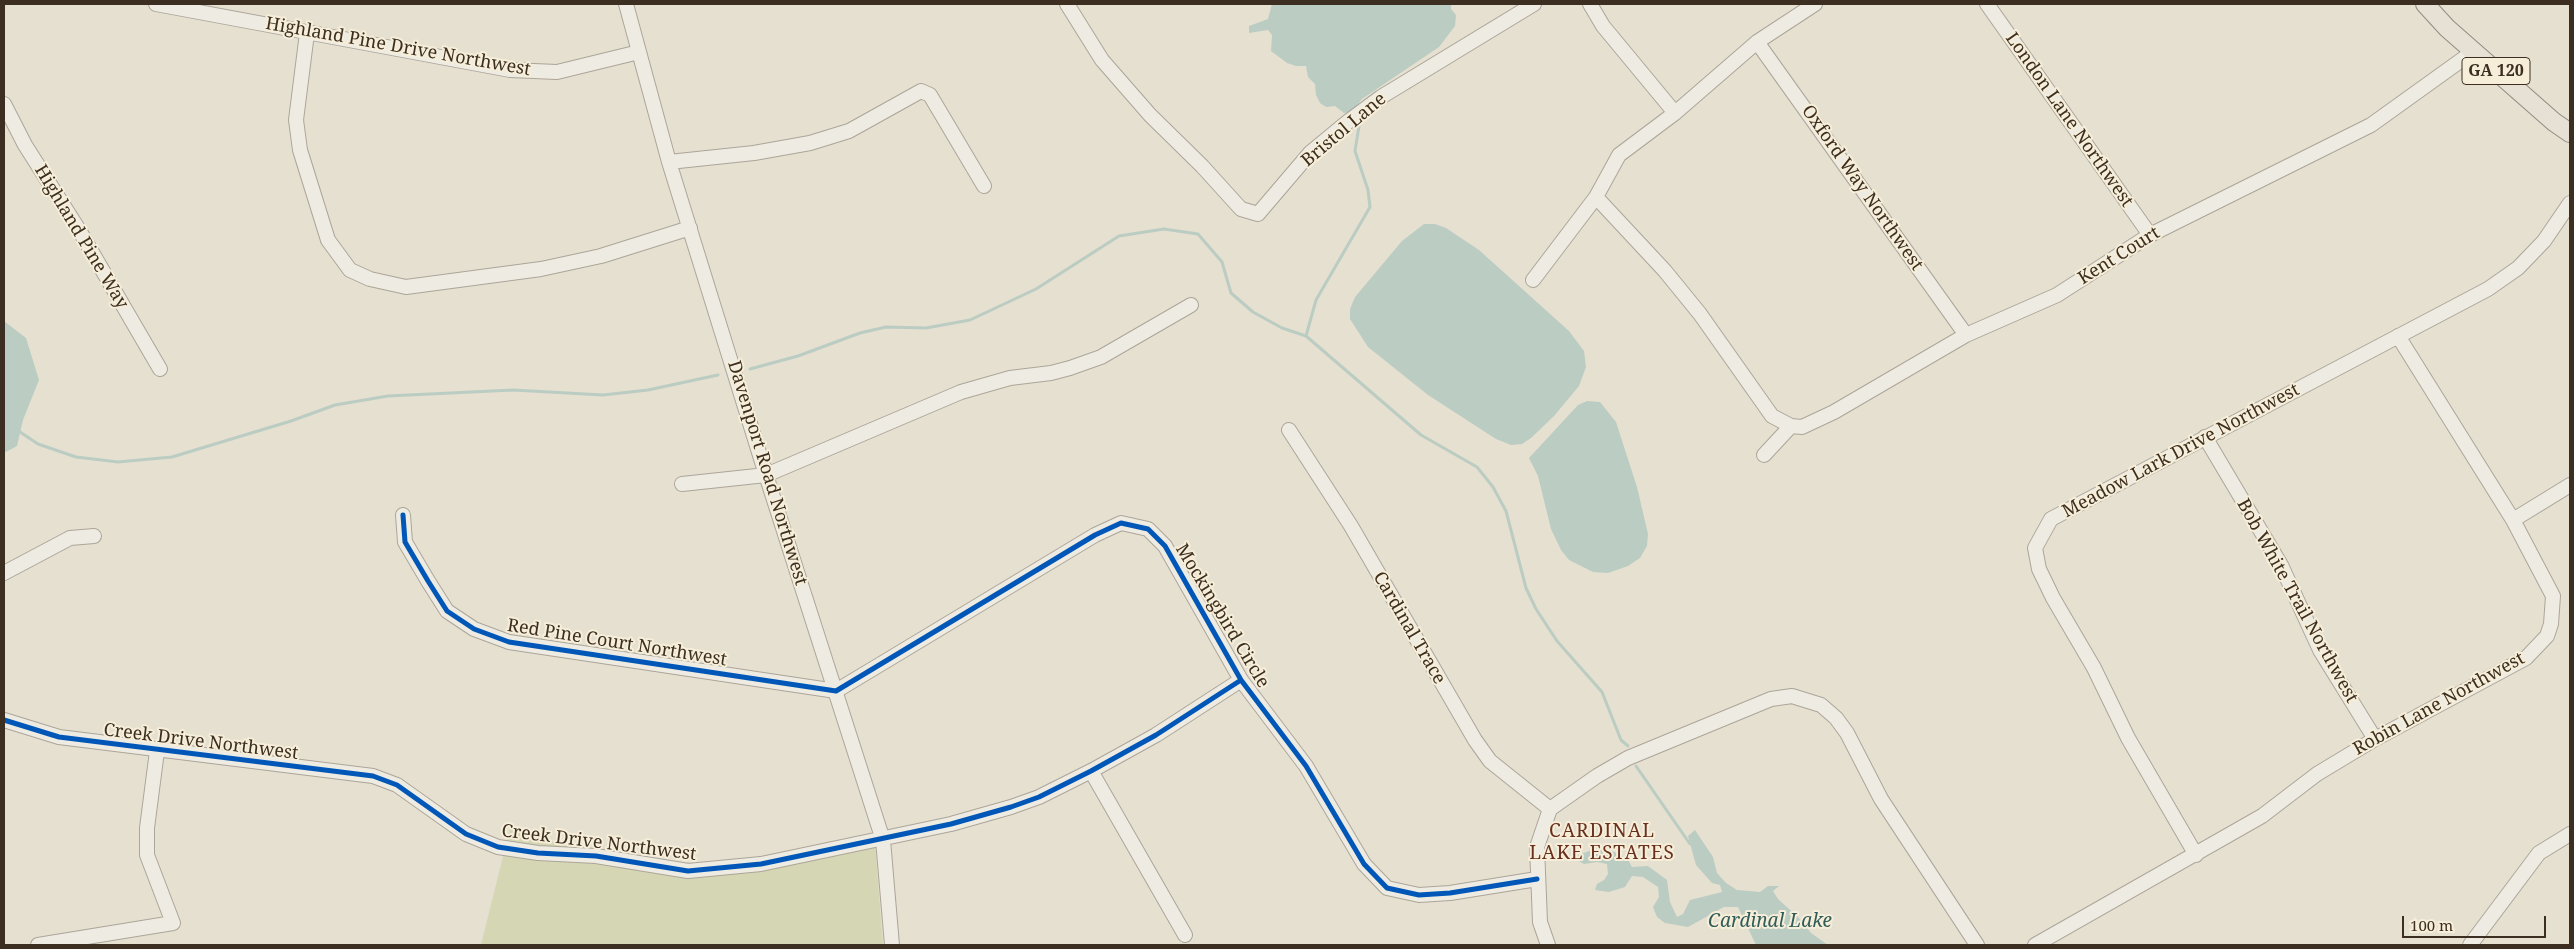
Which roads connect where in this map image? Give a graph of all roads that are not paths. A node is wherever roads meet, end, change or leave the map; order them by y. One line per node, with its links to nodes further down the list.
1 (156, 4): 9 (street, Highland Pine Drive Northwest)
2 (626, 4): 12 (street, Davenport Road Northwest)
3 (1067, 4): 4 (street, Bristol Lane)
4 (1534, 4)
5 (1590, 4): 14 (street)
6 (1815, 4): 10 (street)
7 (1987, 4): 21 (street, London Lane Northwest)
8 (2425, 4): 11 (main road, GA 120)
9 (307, 33): 12 (street, Highland Pine Drive Northwest); 20 (street)
10 (1757, 42): 14 (street); 24 (street, Oxford Way Northwest)
11 (2474, 51): 15 (main road, GA 120); 21 (street, Kent Court)
12 (639, 52): 16 (street, Davenport Road Northwest)
13 (4, 104): 26 (street, Highland Pine Way)
14 (1675, 113): 18 (street)
15 (2570, 133)
16 (670, 162): 17 (street); 20 (street, Davenport Road Northwest)
17 (984, 186)
18 (1596, 197): 22 (street); 27 (street)
19 (2570, 202): 25 (street, Meadow Lark Drive Northwest)
20 (690, 228): 31 (street, Davenport Road Northwest)
21 (2150, 235): 24 (street, Kent Court)
22 (1533, 280)
23 (1191, 305): 31 (street)
24 (1966, 335): 27 (street, Kent Court)
25 (2398, 336): 29 (street, Meadow Lark Drive Northwest); 35 (street, Robin Lane Northwest)
26 (160, 369)
27 (1791, 426): 30 (street)
28 (1288, 430): 44 (street, Cardinal Trace)
29 (2205, 437): 41 (street, Bob White Trail Northwest); 47 (street, Meadow Lark Drive Northwest)
30 (1764, 455)
31 (766, 475): 32 (street); 39 (street, Davenport Road Northwest)
32 (682, 484)
33 (2570, 485): 35 (street)
34 (403, 515): 39 (street, Red Pine Court Northwest)
35 (2513, 520): 41 (street, Robin Lane Northwest)
36 (94, 536): 37 (street)
37 (4, 573)
38 (1241, 680): 39 (street, Mockingbird Circle); 43 (street, Creek Drive Northwest); 48 (street, Mockingbird Circle)
39 (836, 692): 46 (street, Davenport Road Northwest)
40 (4, 720): 42 (street, Creek Drive Northwest)
41 (2375, 740): 47 (street, Robin Lane Northwest)
42 (156, 751): 46 (street, Creek Drive Northwest); 50 (street)
43 (1091, 771): 46 (street, Creek Drive Northwest); 49 (street)
44 (1550, 810): 48 (street); 53 (street)
45 (2570, 834): 55 (street)
46 (882, 840): 51 (street, Davenport Road Northwest)
47 (2196, 856): 54 (street, Robin Lane Northwest)
48 (1537, 879): 52 (street)
49 (1185, 935)
50 (38, 945)
51 (892, 945)
52 (1548, 945)
53 (1977, 945)
54 (2035, 945)
55 (2470, 945)

